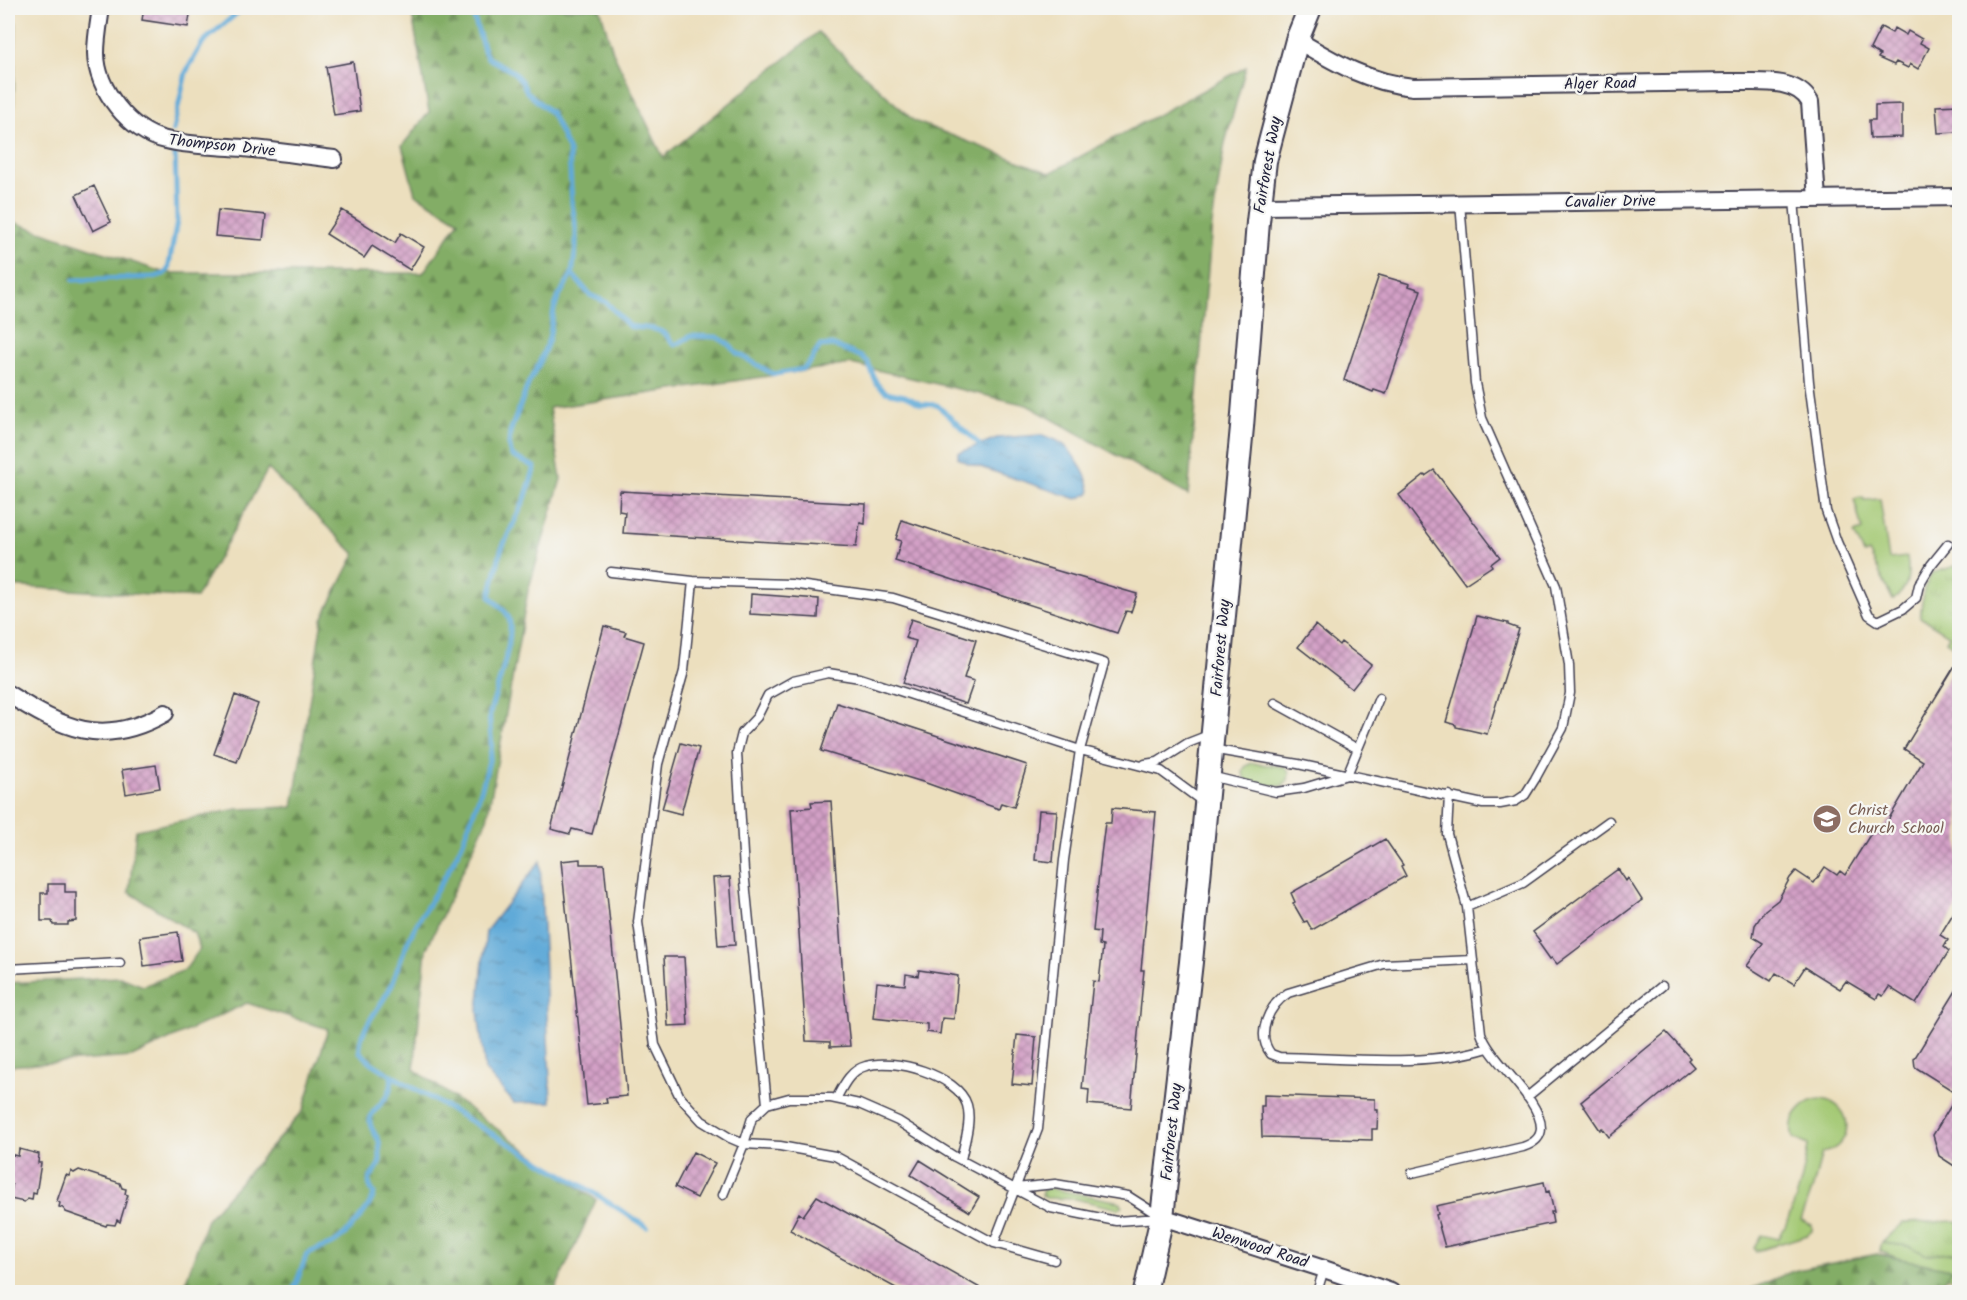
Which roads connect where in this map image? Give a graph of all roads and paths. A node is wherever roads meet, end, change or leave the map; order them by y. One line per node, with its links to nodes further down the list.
1 (101, 8): 4 (street, Thompson Drive)
2 (1310, 8): 3 (main road, Fairforest Way)
3 (1297, 40): 7 (street, Alger Road); 9 (main road, Fairforest Way)
4 (333, 159)
5 (1959, 197): 7 (street, Cavalier Drive)
6 (1794, 199): 7 (street, Cavalier Drive); 8 (street, Cavalier Drive); 10 (lane)
7 (1817, 199)
8 (1460, 203): 9 (street, Cavalier Drive); 23 (lane)
9 (1260, 206): 17 (main road, Fairforest Way)
10 (1948, 544)
11 (611, 572): 12 (lane)
12 (693, 581): 19 (lane); 35 (lane)
13 (8, 694): 16 (street)
14 (1379, 698): 18 (lane)
15 (1275, 703): 18 (lane)
16 (165, 712)
17 (1212, 741): 20 (lane); 21 (lane); 22 (main road, Fairforest Way)
18 (1358, 749): 21 (lane)
19 (1080, 750): 20 (lane); 34 (lane); 38 (lane)
20 (1138, 765): 24 (lane)
21 (1347, 775): 22 (lane); 23 (lane)
22 (1208, 776): 24 (main road, Fairforest Way)
23 (1449, 795): 26 (lane)
24 (1205, 804): 40 (main road, Fairforest Way)
25 (1609, 821): 26 (lane)
26 (1467, 907): 27 (lane)
27 (1473, 960): 31 (lane); 31 (lane)
28 (120, 963): 29 (lane)
29 (8, 969)
30 (1662, 986): 32 (lane)
31 (1488, 1048): 32 (lane)
32 (1527, 1097): 37 (lane)
33 (836, 1099): 34 (lane); 36 (lane); 36 (lane)
34 (767, 1104): 35 (lane)
35 (744, 1144): 39 (lane); 41 (lane)
36 (961, 1160): 38 (lane)
37 (1412, 1173)
38 (1016, 1188): 40 (lane); 40 (lane); 41 (lane)
39 (723, 1195)
40 (1162, 1217): 43 (street, Wenwood Road); 44 (main road, Fairforest Way)
41 (994, 1243): 42 (lane)
42 (1054, 1260)
43 (1324, 1269): 45 (lane); 46 (street, Wenwood Road)
44 (1145, 1293)
45 (1317, 1293)
46 (1391, 1293)

